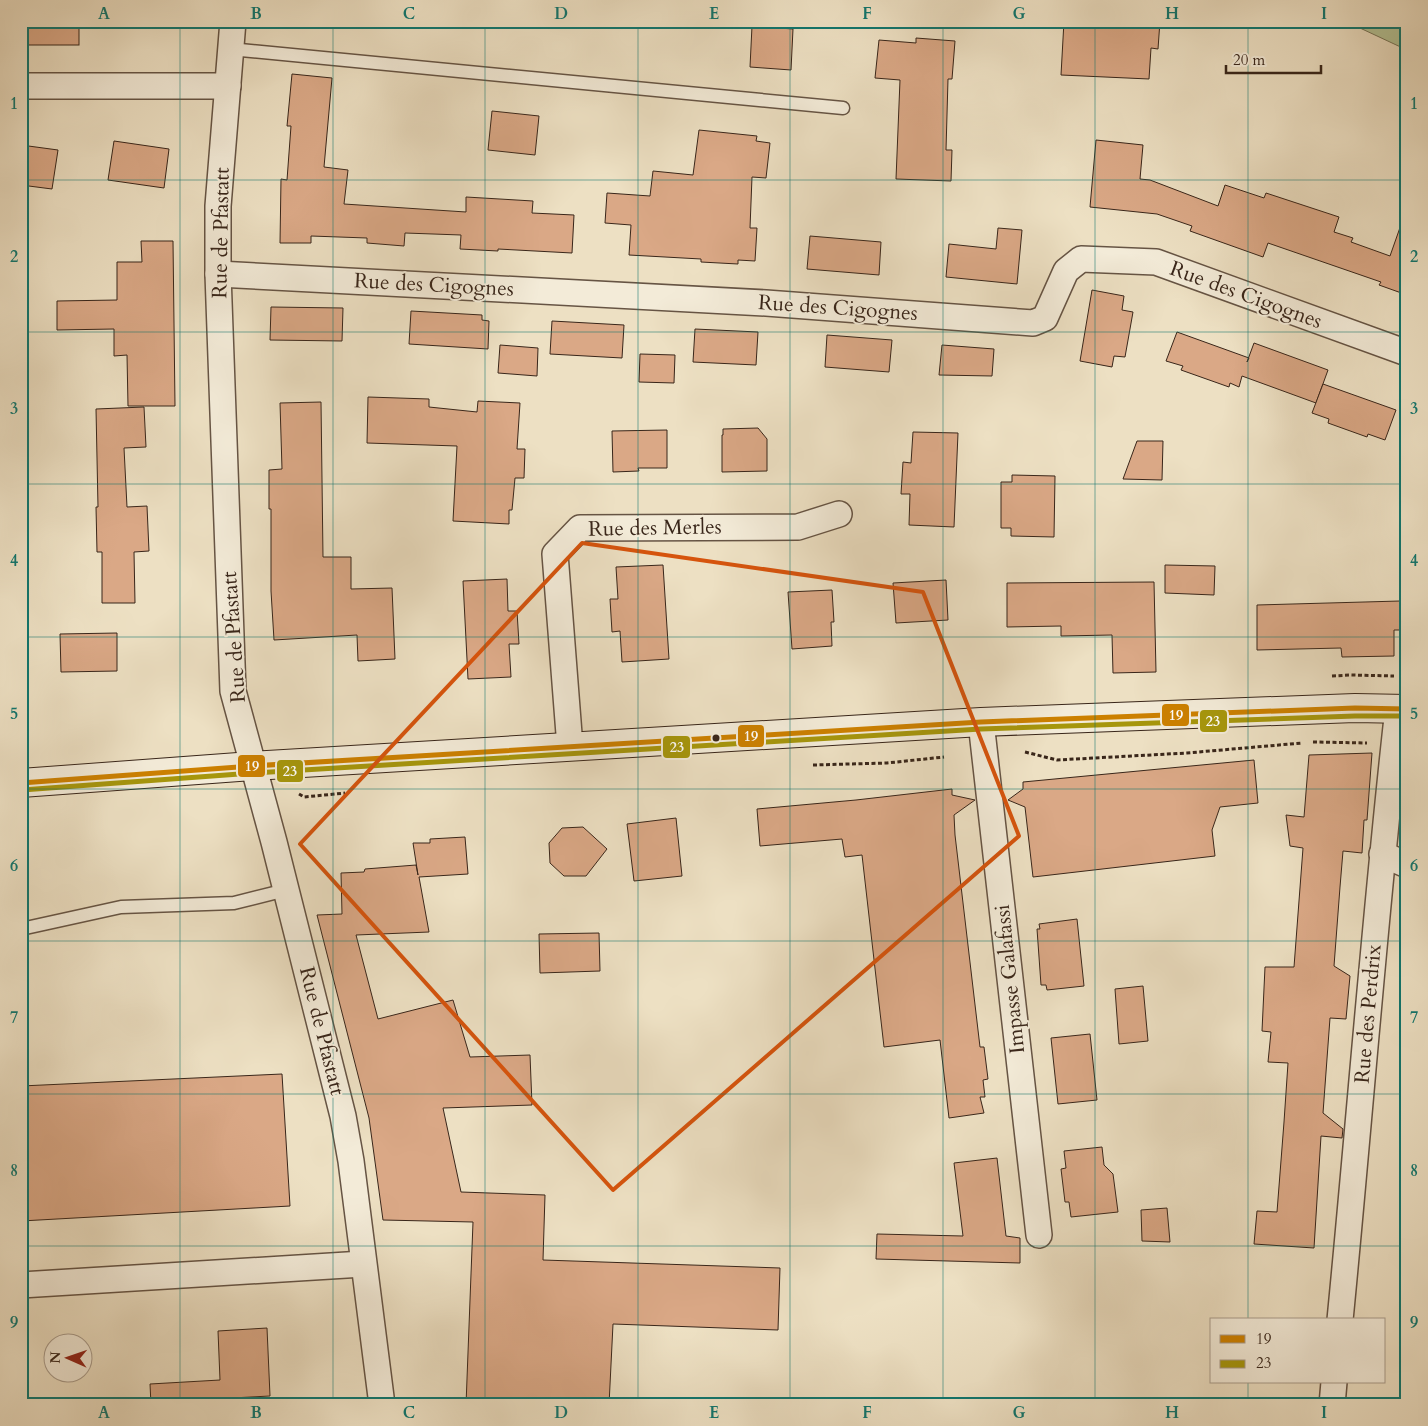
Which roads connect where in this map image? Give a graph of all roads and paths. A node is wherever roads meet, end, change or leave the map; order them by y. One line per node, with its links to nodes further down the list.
1 (233, 21): 2 (street, Rue de Pfastatt)
2 (230, 49): 4 (street, Rue de Pfastatt); 5 (lane)
3 (21, 86): 4 (street)
4 (228, 86): 6 (street, Rue de Pfastatt)
5 (843, 108)
6 (218, 274): 7 (street, Rue des Cigognes); 15 (street, Rue de Pfastatt)
7 (1407, 353)
8 (838, 514): 12 (street, Rue des Merles)
9 (1402, 709): 10 (main road); 11 (street, Rue des Perdrix)
10 (981, 722): 12 (main road); 13 (street, Impasse Galafassi)
11 (1394, 743): 13 (path); 19 (street, Rue des Perdrix)
12 (570, 747): 15 (main road)
13 (984, 754): 14 (path); 23 (street, Impasse Galafassi)
14 (810, 765)
15 (252, 766): 16 (main road); 21 (street, Rue de Pfastatt)
16 (21, 783)
17 (295, 791): 18 (path)
18 (351, 793)
19 (1382, 854): 20 (street); 26 (street, Rue des Perdrix)
20 (1407, 865)
21 (286, 890): 22 (lane); 24 (street, Rue de Pfastatt)
22 (21, 929)
23 (1039, 1235)
24 (363, 1264): 25 (street); 28 (street, Rue de Pfastatt)
25 (21, 1285)
26 (1340, 1318)
27 (1334, 1384): 29 (street)
28 (382, 1405)
29 (1332, 1405)

